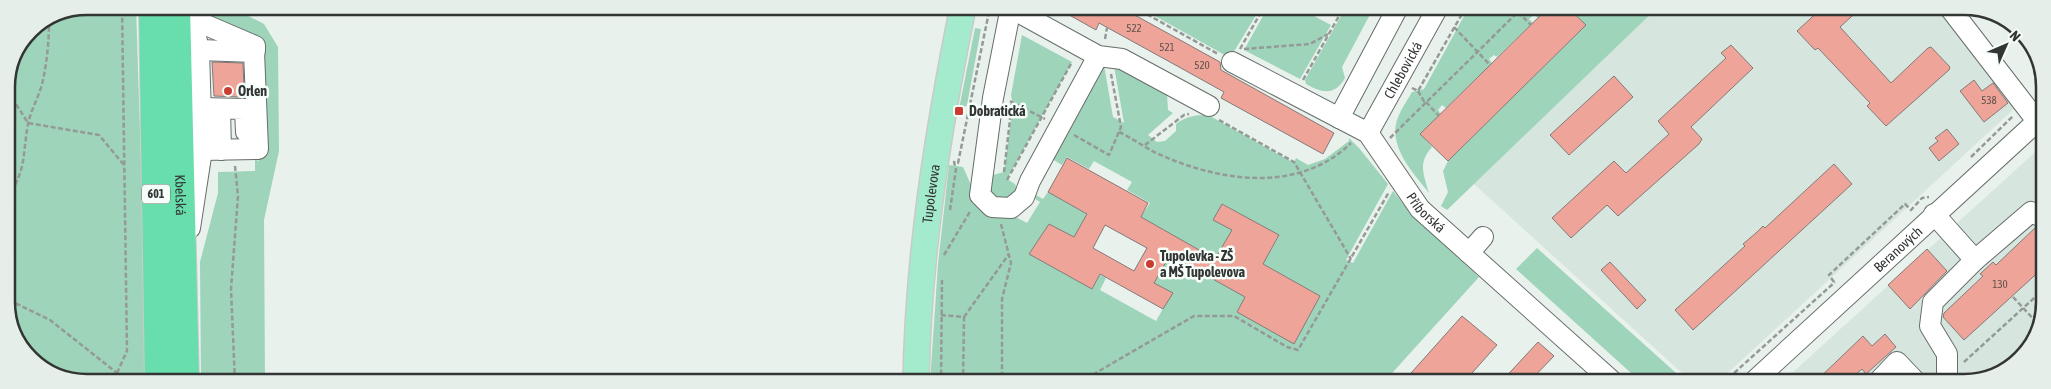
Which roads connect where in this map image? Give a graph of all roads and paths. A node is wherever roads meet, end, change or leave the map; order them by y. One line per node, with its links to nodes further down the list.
1 (122, 15): 53 (path)
2 (153, 15): 81 (highway, Kbelská / 601)
3 (186, 15): 71 (highway, Kbelská / 601)
4 (187, 15): 24 (street)
5 (194, 15): 26 (street)
6 (961, 15): 84 (main road, Tupolevova)
7 (988, 15): 63 (path)
8 (1009, 15): 59 (street)
9 (1025, 15): 27 (street)
10 (1151, 15): 28 (path)
11 (1259, 15): 28 (path)
12 (1340, 15): 23 (path)
13 (1394, 15): 43 (street)
14 (1433, 15): 49 (street, Chlebovická)
15 (1461, 15): 21 (path)
16 (1515, 15): 25 (path)
17 (1521, 15): 19 (path)
18 (1955, 15): 38 (street)
19 (1531, 25)
20 (49, 26): 45 (path)
21 (1454, 27): 25 (path); 32 (path)
22 (1107, 28): 27 (path)
23 (1330, 32): 28 (path); 33 (path)
24 (199, 50): 26 (street); 40 (street)
25 (1478, 51): 30 (path); 37 (path)
26 (254, 52): 51 (street)
27 (1103, 56): 39 (street); 46 (path); 61 (street)
28 (1236, 56): 33 (street, Příborská)
29 (1072, 62): 56 (path)
30 (1490, 65)
31 (1410, 87): 32 (path)
32 (1418, 90): 37 (path)
33 (1295, 94): 43 (street, Příborská)
34 (2036, 96): 38 (path)
35 (1012, 102): 54 (path)
36 (15, 103): 45 (path)
37 (1426, 103): 41 (path); 47 (path)
38 (2024, 105): 42 (street); 52 (path)
39 (1206, 108): 50 (path); 55 (path)
40 (219, 109): 51 (street); 51 (street)
41 (1439, 116)
42 (2036, 116)
43 (1339, 118): 49 (street, Příborská)
44 (2036, 122): 60 (street, Beranových)
45 (28, 124): 53 (path); 58 (path)
46 (1121, 127)
47 (1390, 130)
48 (1119, 132): 50 (path)
49 (1361, 136): 55 (path); 66 (street, Příborská)
50 (1145, 145): 55 (path)
51 (228, 150): 71 (street); 83 (path)
52 (1964, 164)
53 (125, 165): 80 (path)
54 (1004, 172)
55 (1300, 172): 68 (path)
56 (1007, 180)
57 (1393, 185): 68 (path)
58 (15, 186)
59 (980, 195): 61 (street); 65 (path)
60 (1932, 206): 69 (street); 72 (street, Beranových); 72 (path)
61 (997, 207): 67 (path)
62 (2036, 214): 69 (street)
63 (949, 218)
64 (1483, 237): 66 (street)
65 (945, 246)
66 (1469, 253): 89 (street, Příborská)
67 (1009, 254): 78 (path); 87 (path)
68 (1351, 259): 88 (path)
69 (1975, 260): 94 (street)
70 (943, 276): 77 (path)
71 (182, 279): 82 (highway, Kbelská / 601)
72 (1842, 287): 90 (path); 91 (street, Beranových)
73 (2036, 296): 76 (path)
74 (2013, 297): 76 (path)
75 (15, 303): 80 (path)
76 (2023, 308): 79 (path); 95 (path)
77 (941, 315): 78 (path); 85 (path)
78 (964, 317): 86 (path)
79 (2033, 319)
80 (117, 373)
81 (159, 374)
82 (185, 374)
83 (236, 374)
84 (916, 374)
85 (941, 374)
86 (963, 374)
87 (1002, 374)
88 (1094, 374)
89 (1604, 374)
90 (1733, 374)
91 (1765, 374)
92 (1885, 374): 93 (street)
93 (1908, 374)
94 (1947, 374)
95 (1953, 374)

